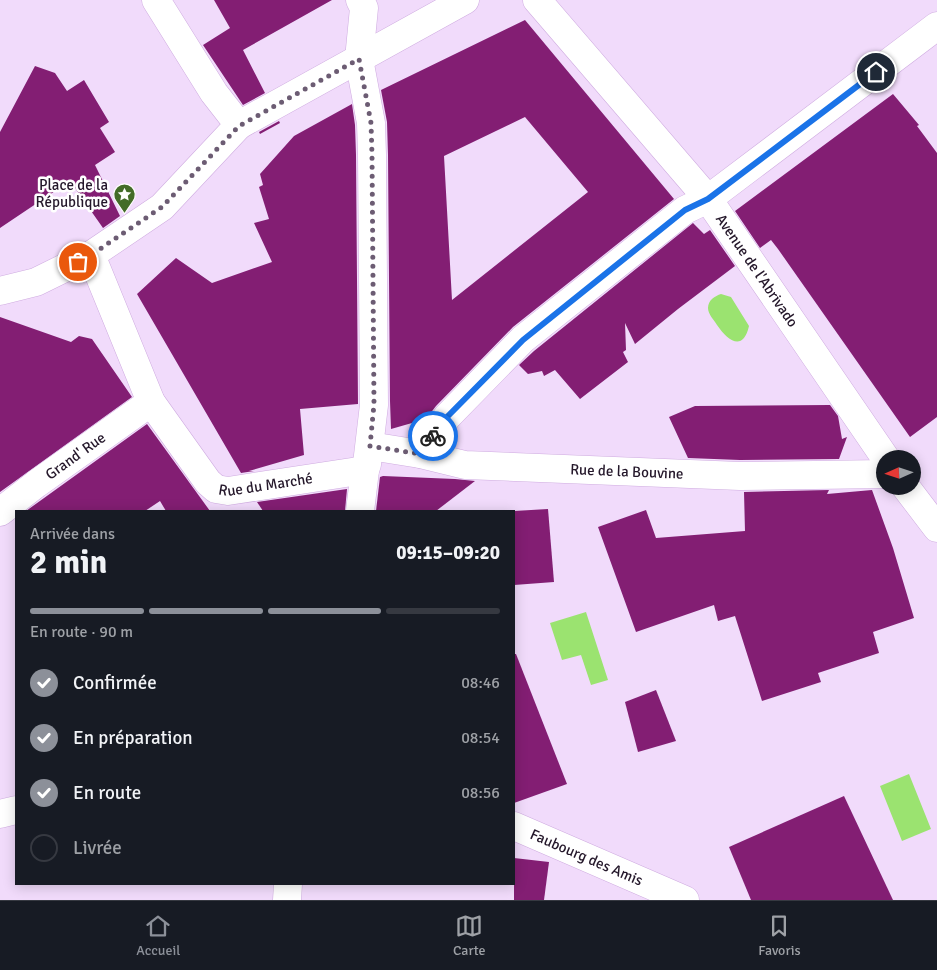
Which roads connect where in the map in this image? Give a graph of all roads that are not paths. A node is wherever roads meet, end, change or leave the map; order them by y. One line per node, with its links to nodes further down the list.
1 (156, 0): 7 (street)
2 (465, 0): 6 (street)
3 (537, 0): 8 (street, Avenue de l'Abrivado)
4 (362, 4): 6 (street)
5 (937, 26): 8 (street)
6 (359, 59): 7 (street); 14 (street)
7 (239, 126): 9 (street)
8 (708, 199): 12 (street, Avenue de l'Abrivado); 13 (street)
9 (91, 255): 10 (street); 11 (street)
10 (0, 291)
11 (151, 402): 14 (street, Rue du Marché); 18 (street, Grand' Rue)
12 (880, 450)
13 (420, 454): 14 (street, Rue de la Bouvine); 15 (street, Rue de la Bouvine)
14 (368, 458): 17 (street)
15 (876, 474)
16 (913, 495): 19 (street)
17 (360, 510)
18 (0, 512)
19 (937, 528)
20 (15, 810): 21 (street)
21 (0, 814)
22 (515, 826): 25 (street, Faubourg des Amis)
23 (288, 885): 24 (street)
24 (287, 900)
25 (686, 900)

